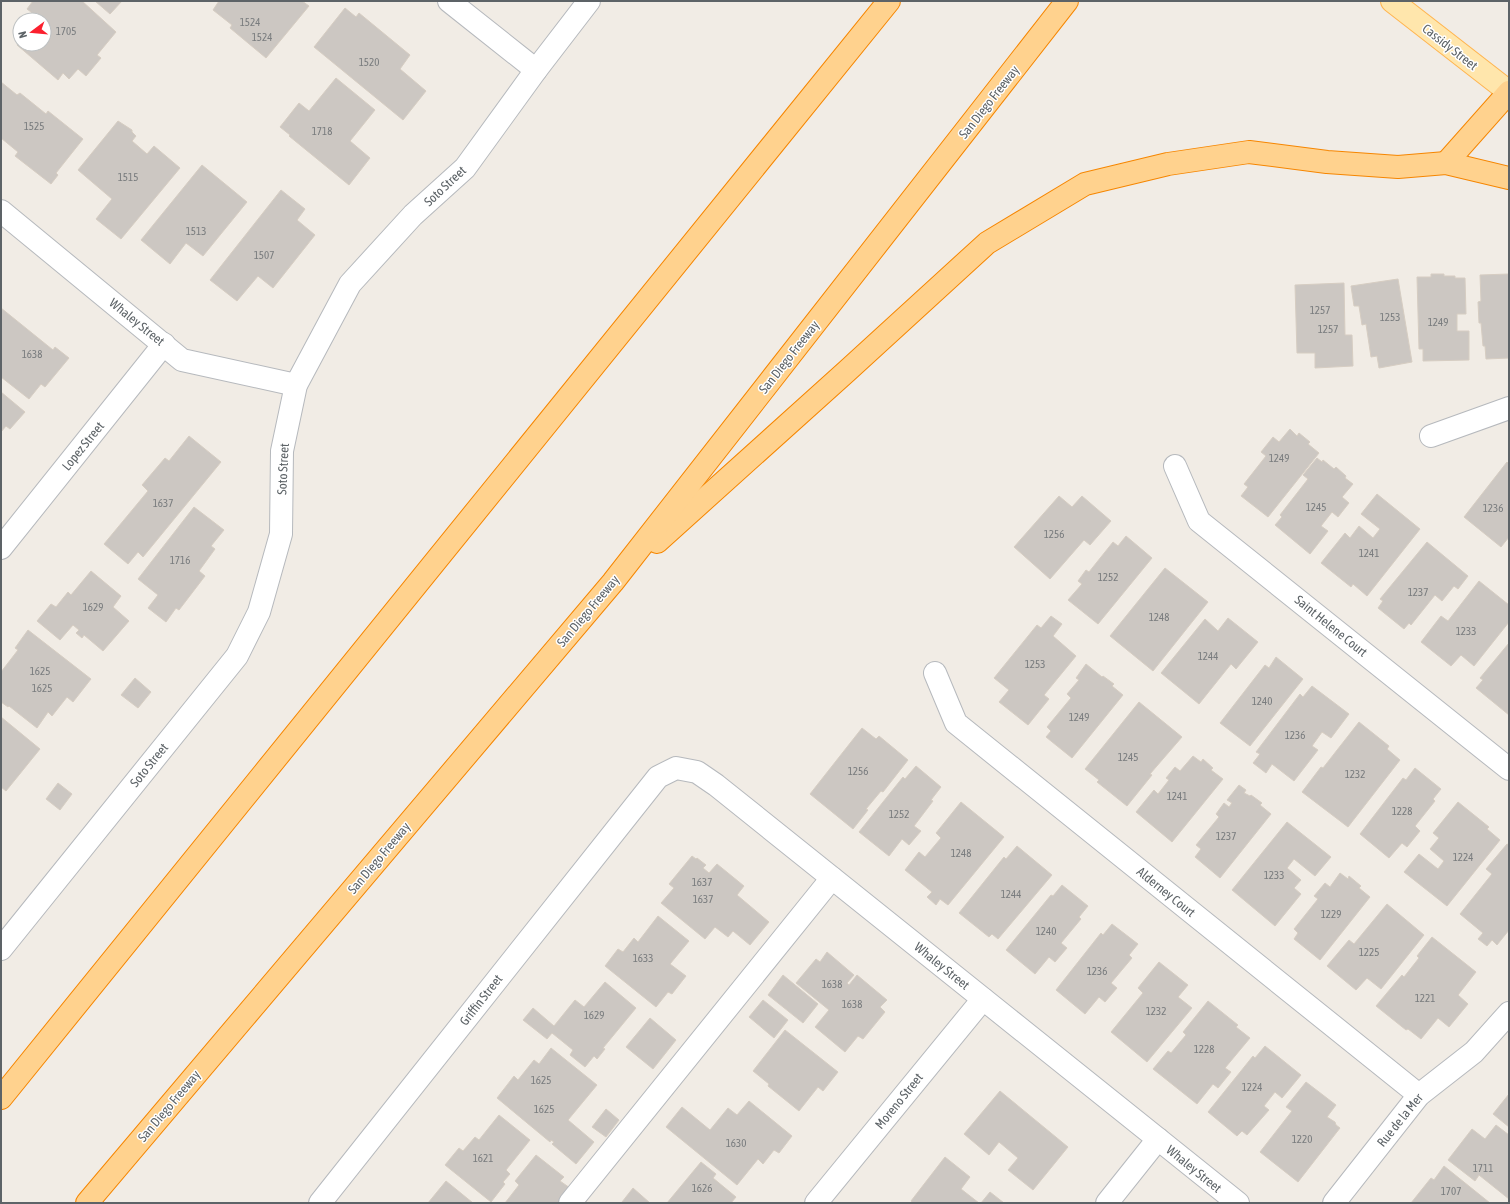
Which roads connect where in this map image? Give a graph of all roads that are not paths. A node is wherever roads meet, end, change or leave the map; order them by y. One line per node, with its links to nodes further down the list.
1 (449, 1): 6 (street)
2 (589, 1): 6 (street, Soto Street)
3 (889, 1): 26 (highway)
4 (1067, 1): 17 (highway, San Diego Freeway)
5 (1392, 1): 7 (main road, Cassidy Street)
6 (536, 70): 12 (street, Soto Street)
7 (1509, 92): 8 (highway)
8 (1446, 163): 9 (highway); 17 (highway)
9 (1509, 178)
10 (1, 212): 11 (street, Whaley Street)
11 (164, 344): 12 (street, Whaley Street); 16 (street, Lopez Street)
12 (296, 385): 22 (street, Soto Street)
13 (1509, 408): 14 (street)
14 (1430, 436)
15 (1175, 466): 19 (street, Saint Helene Court)
16 (1, 548)
17 (613, 582): 28 (highway, San Diego Freeway)
18 (935, 673): 25 (street, Alderney Court)
19 (1509, 769)
20 (642, 797): 21 (street, Whaley Street); 29 (street, Griffin Street)
21 (832, 878): 23 (street, Whaley Street); 30 (street)
22 (1, 949)
23 (983, 999): 27 (street, Whaley Street); 31 (street, Moreno Street)
24 (1509, 1013): 25 (street, Rue de la Mer)
25 (1419, 1095): 34 (street, Rue de la Mer)
26 (1, 1098)
27 (1158, 1139): 32 (street); 33 (street, Whaley Street)
28 (87, 1203)
29 (320, 1203)
30 (570, 1203)
31 (816, 1203)
32 (1107, 1203)
33 (1238, 1203)
34 (1334, 1203)

